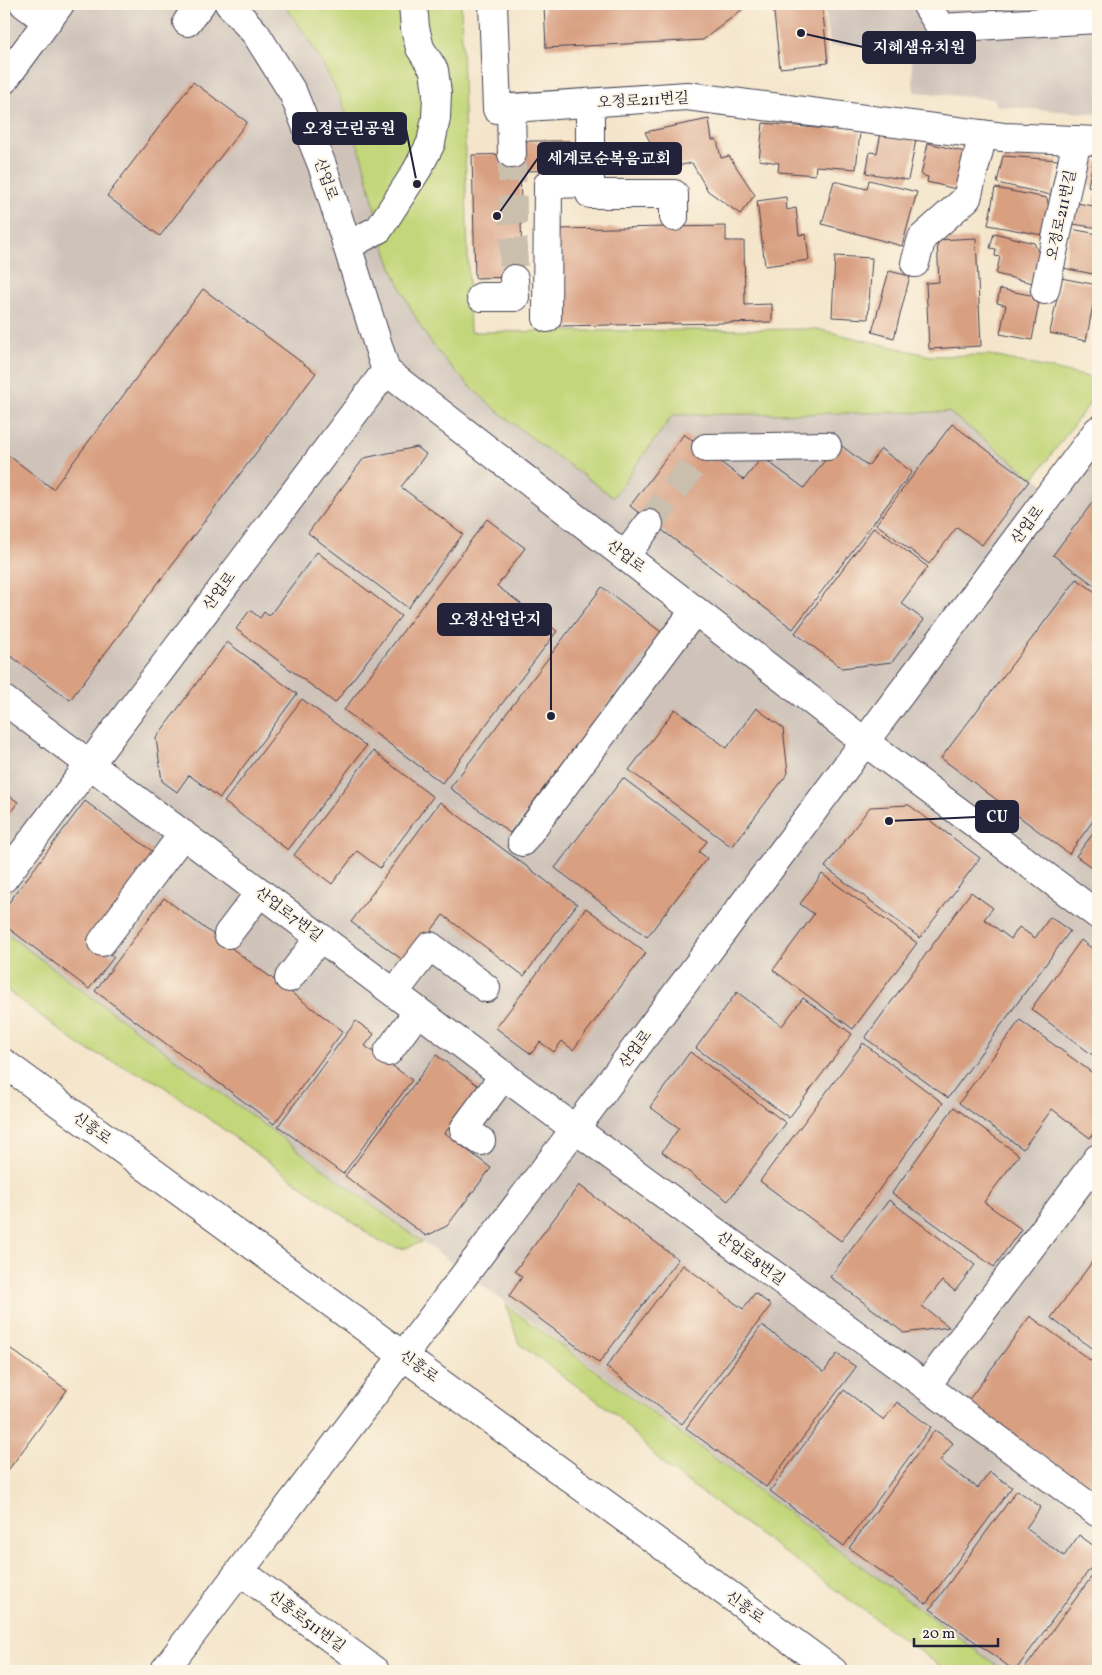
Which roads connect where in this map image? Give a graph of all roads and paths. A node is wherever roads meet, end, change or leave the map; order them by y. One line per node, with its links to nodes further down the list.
1 (24, 4): 6 (street)
2 (413, 4): 16 (street)
3 (493, 4): 10 (street)
4 (926, 4): 7 (street)
5 (241, 8): 16 (street, 산업로)
6 (53, 12): 8 (street)
7 (1098, 19)
8 (4, 80)
9 (590, 103): 10 (street, 오정로211번길); 11 (street, 오정로211번길); 14 (street)
10 (511, 108): 13 (street)
11 (983, 134): 12 (street, 오정로211번길); 17 (street)
12 (1088, 140): 19 (street, 오정로211번길)
13 (512, 154)
14 (590, 182): 15 (street); 21 (street)
15 (674, 217)
16 (347, 246): 22 (street, 산업로)
17 (915, 263)
18 (514, 279): 20 (street)
19 (1045, 290)
20 (481, 296)
21 (547, 318)
22 (386, 371): 27 (street, 산업로); 31 (street, 산업로)
23 (1098, 430): 30 (street, 산업로)
24 (827, 446): 25 (street)
25 (706, 448)
26 (649, 524): 27 (street)
27 (625, 556): 28 (street, 산업로)
28 (695, 610): 30 (street, 산업로); 33 (street)
29 (4, 700): 31 (street, 산업로7번길)
30 (865, 742): 36 (street); 47 (street, 산업로)
31 (89, 764): 32 (street, 산업로7번길); 34 (street, 산업로)
32 (183, 834): 35 (street, 산업로7번길); 39 (street)
33 (522, 842)
34 (4, 878)
35 (260, 892): 37 (street); 38 (street, 산업로7번길)
36 (1098, 914)
37 (228, 934)
38 (320, 937): 40 (street); 42 (street, 산업로7번길)
39 (102, 942)
40 (289, 978)
41 (486, 988): 42 (street)
42 (394, 993): 43 (street, 산업로7번길)
43 (418, 1011): 44 (street); 46 (street, 산업로7번길)
44 (388, 1052)
45 (4, 1063): 50 (street, 신흥로)
46 (504, 1076): 47 (street, 산업로7번길); 48 (street)
47 (575, 1129): 50 (street, 산업로); 51 (street, 산업로8번길)
48 (480, 1142)
49 (1098, 1158): 51 (street)
50 (404, 1356): 53 (street, 산업로); 56 (street, 신흥로)
51 (926, 1386): 52 (street, 산업로8번길)
52 (1098, 1513)
53 (240, 1571): 54 (street, 산업로); 55 (street, 신흥로511번길)
54 (164, 1671)
55 (375, 1671)
56 (833, 1671)

